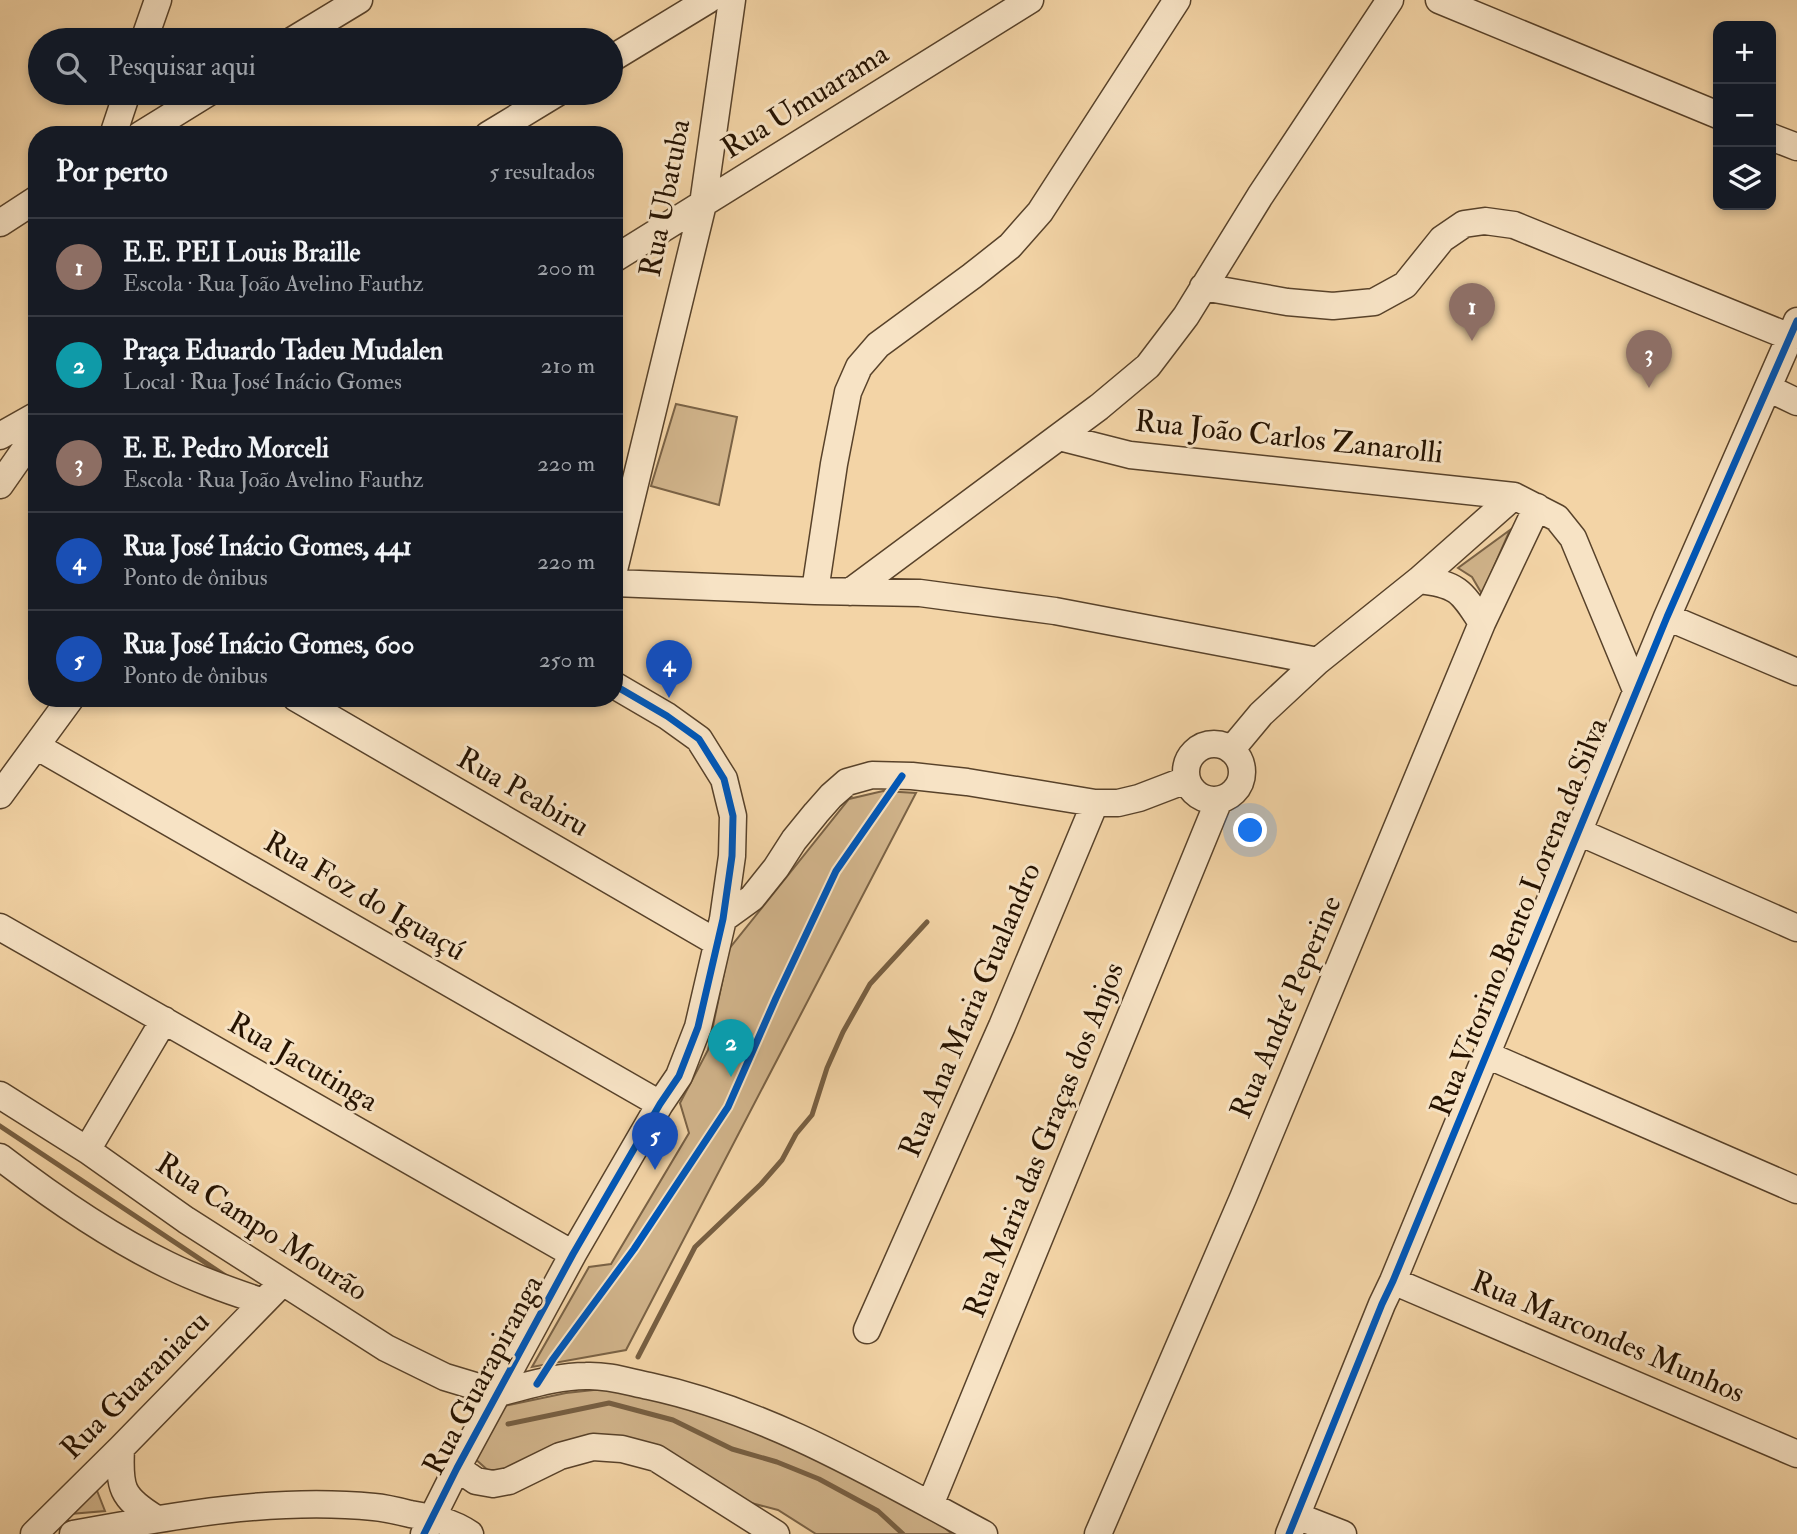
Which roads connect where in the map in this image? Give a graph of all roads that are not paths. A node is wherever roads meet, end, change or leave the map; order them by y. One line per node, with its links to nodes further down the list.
1 (158, 0): 9 (street)
2 (708, 0): 11 (street)
3 (732, 0): 21 (street, Rua Ubatuba)
4 (1030, 0): 21 (street, Rua Umuarama)
5 (1177, 0): 38 (street)
6 (1390, 0): 25 (street)
7 (1440, 0): 15 (street)
8 (346, 4): 10 (street)
9 (148, 28)
10 (311, 28)
11 (623, 53)
12 (123, 105): 16 (street)
13 (189, 105): 17 (street)
14 (537, 105): 18 (street)
15 (1713, 113)
16 (116, 126)
17 (155, 126)
18 (503, 126)
19 (1776, 139): 20 (street)
20 (1797, 148)
21 (703, 204): 24 (street, Rua Umuarama); 35 (street, Rua Ubatuba)
22 (28, 205): 23 (street)
23 (0, 223)
24 (623, 253)
25 (1203, 287): 26 (street); 31 (street)
26 (1793, 329): 27 (street, Rua Vitorino Bento Lorena da Silva)
27 (1768, 388): 28 (street); 40 (street, Rua Vitorino Bento Lorena da Silva)
28 (1797, 402)
29 (28, 420): 30 (street)
30 (0, 436)
31 (1059, 437): 34 (street, Rua João Carlos Zanarolli); 39 (street)
32 (28, 445): 33 (street)
33 (0, 485)
34 (1525, 501): 36 (street); 41 (street, Rua André Peperine); 45 (street)
35 (623, 533)
36 (1419, 580): 41 (street); 42 (street)
37 (623, 583): 38 (street)
38 (815, 591): 39 (street)
39 (850, 592): 42 (street)
40 (1667, 617): 43 (street); 45 (street, Rua Vitorino Bento Lorena da Silva)
41 (1482, 624): 83 (street, Rua André Peperine)
42 (1318, 661): 49 (street)
43 (1797, 671)
44 (623, 690): 57 (street, Rua Guarapiranga)
45 (1636, 690): 54 (street, Rua Vitorino Bento Lorena da Silva)
46 (64, 707): 48 (street)
47 (312, 707): 57 (street, Rua Peabiru)
48 (36, 746): 51 (street); 61 (street, Rua Foz do Iguaçú)
49 (1231, 750): 50 (street); 52 (street)
50 (1186, 780): 52 (street); 53 (street)
51 (0, 795)
52 (1219, 800): 74 (street, Rua Maria das Graças dos Anjos)
53 (1094, 803): 57 (street); 69 (street, Rua Ana Maria Gualandro)
54 (1579, 832): 56 (street); 59 (street, Rua Vitorino Bento Lorena da Silva)
55 (0, 928): 58 (street, Rua Jacutinga)
56 (1797, 928)
57 (720, 931): 61 (street, Rua Guarapiranga)
58 (164, 1020): 62 (street); 65 (street, Rua Jacutinga)
59 (1487, 1055): 64 (street); 66 (street, Rua Vitorino Bento Lorena da Silva)
60 (0, 1095): 62 (street, Rua Campo Mourão)
61 (660, 1104): 65 (street, Rua Guarapiranga)
62 (87, 1150): 67 (street, Rua Campo Mourão)
63 (0, 1157): 68 (street)
64 (1797, 1190)
65 (573, 1254): 70 (street, Rua Guarapiranga)
66 (1393, 1281): 72 (street, Rua Marcondes Munhos); 76 (street, Rua Vitorino Bento Lorena da Silva)
67 (283, 1282): 68 (street, Rua Guaraniacu); 70 (street, Rua Campo Mourão)
68 (263, 1303): 71 (street, Rua Guaraniacu)
69 (867, 1330)
70 (498, 1394): 73 (street, Rua Guarapiranga); 74 (street)
71 (121, 1448): 75 (street); 78 (street, Rua Guaraniacu)
72 (1797, 1454)
73 (457, 1468): 77 (street, Rua Guarapiranga); 81 (street)
74 (930, 1505): 82 (street)
75 (155, 1518): 77 (street); 79 (street)
76 (1293, 1525): 84 (street)
77 (428, 1526): 80 (street)
78 (34, 1534)
79 (73, 1534)
80 (470, 1534)
81 (776, 1534)
82 (984, 1534)
83 (1098, 1534)
84 (1343, 1534)

